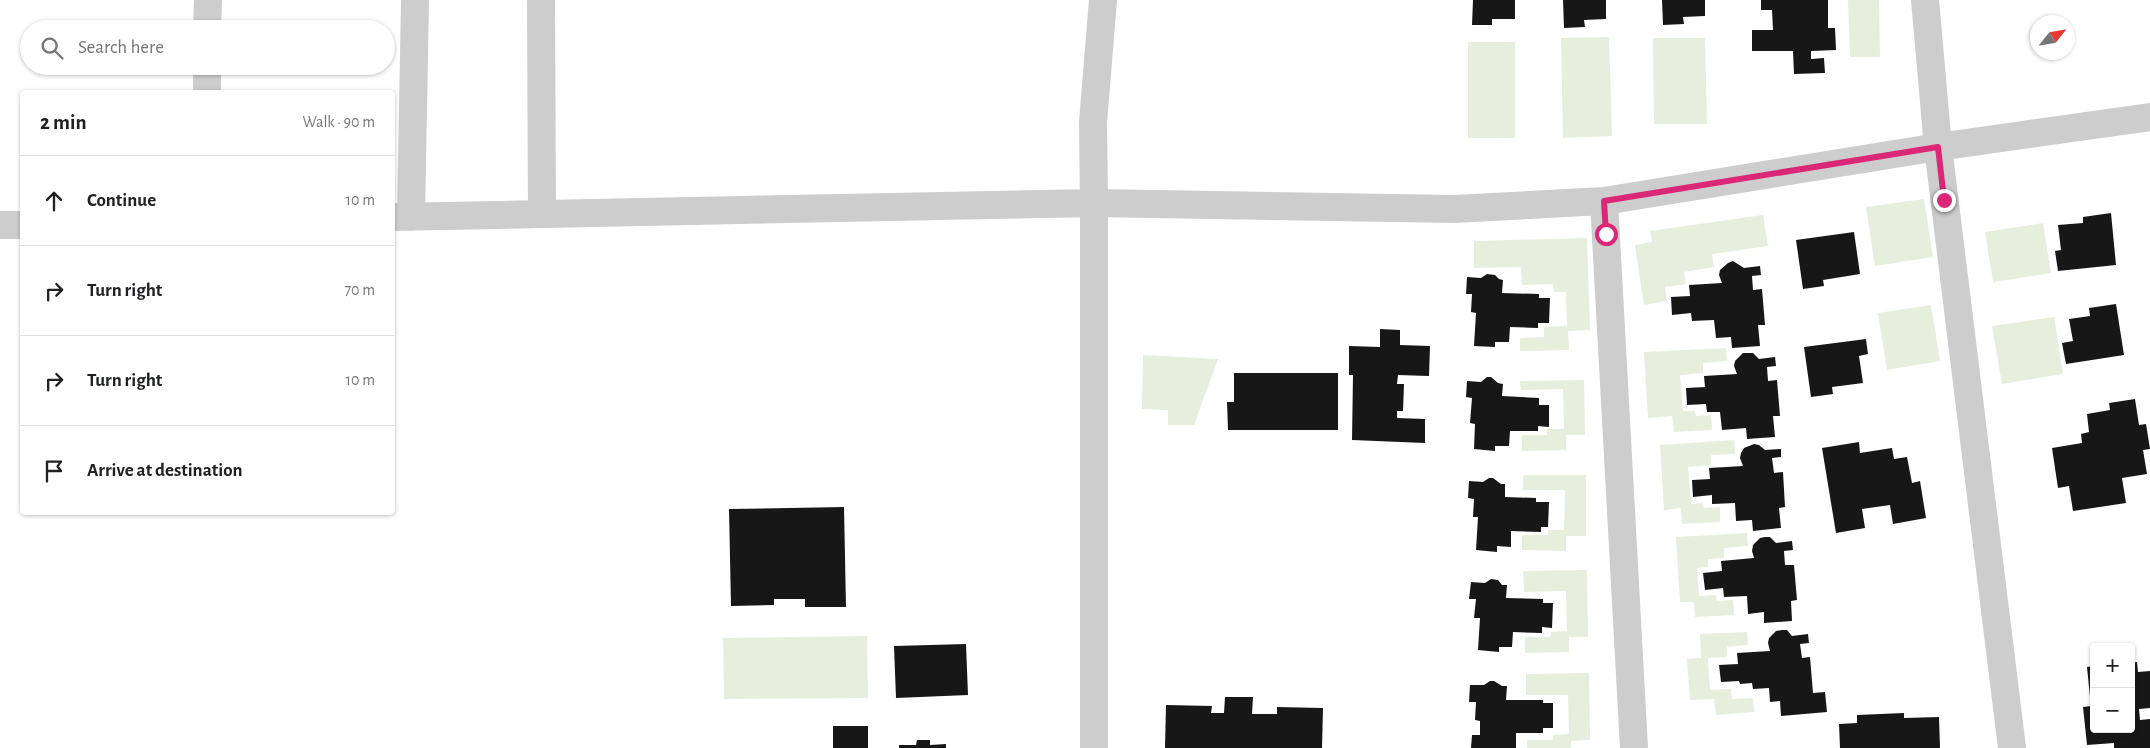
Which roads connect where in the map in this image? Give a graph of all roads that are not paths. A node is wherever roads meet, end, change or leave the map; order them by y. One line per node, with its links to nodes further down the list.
1 (208, 0): 6 (street)
2 (415, 0): 14 (street)
3 (540, 0): 13 (street)
4 (1103, 0): 12 (street)
5 (1925, 0): 10 (street)
6 (207, 20)
7 (207, 75): 8 (street)
8 (207, 90)
9 (2150, 117): 10 (street)
10 (1938, 147): 11 (street); 19 (street)
11 (1604, 201): 12 (street); 18 (street)
12 (1094, 203): 13 (street); 17 (street)
13 (542, 214): 14 (street)
14 (402, 217)
15 (0, 225): 16 (street)
16 (20, 225)
17 (1094, 748)
18 (1634, 748)
19 (2012, 748)

